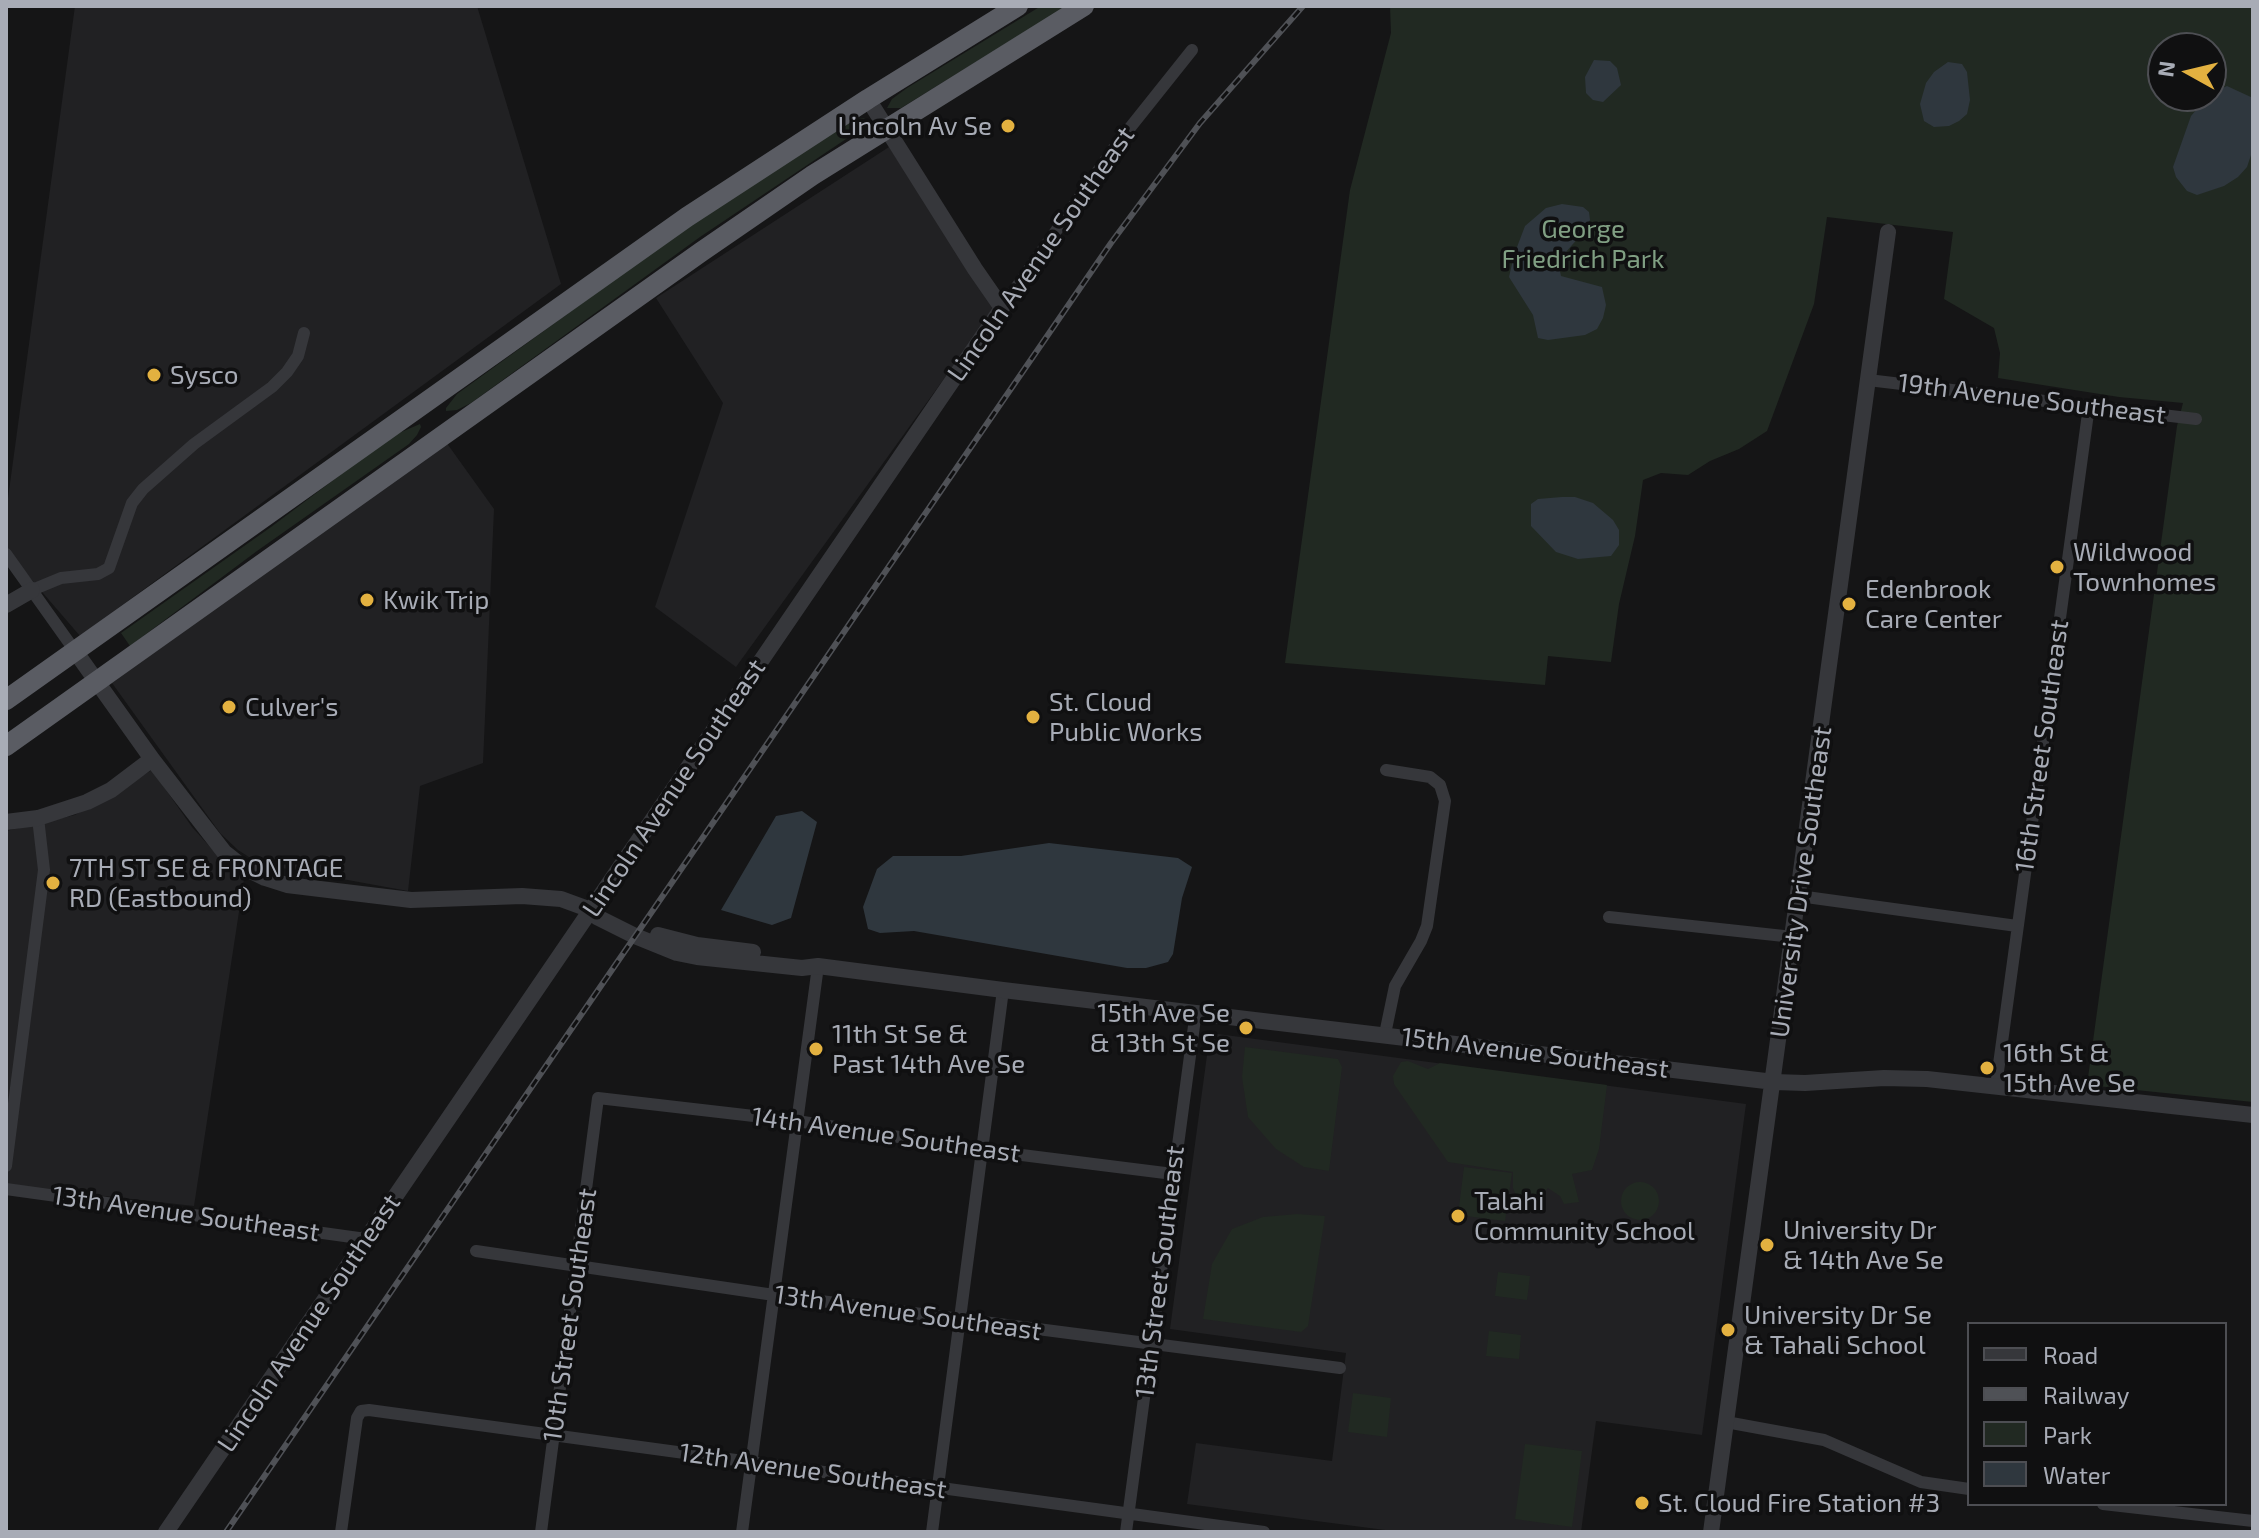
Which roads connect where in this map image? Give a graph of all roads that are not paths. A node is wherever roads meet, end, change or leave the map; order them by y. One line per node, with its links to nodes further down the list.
1 (1018, 6): 4 (highway)
2 (1084, 6): 5 (highway)
3 (1192, 50): 7 (street, Lincoln Avenue Southeast)
4 (868, 99): 5 (street); 15 (highway)
5 (887, 129): 7 (street); 16 (highway)
6 (1888, 232): 9 (street, University Drive Southeast)
7 (1002, 308): 24 (street, Lincoln Avenue Southeast)
8 (304, 333): 13 (street)
9 (1868, 380): 10 (street, 19th Avenue Southeast); 23 (street, University Drive Southeast)
10 (2089, 406): 11 (street, 19th Avenue Southeast); 26 (street, 16th Street Southeast)
11 (2196, 419)
12 (6, 554): 13 (street)
13 (32, 590): 14 (street); 15 (street)
14 (6, 605)
15 (75, 651): 16 (street, 15th Avenue Southeast); 17 (highway)
16 (97, 681): 18 (highway); 19 (street, 15th Avenue Southeast)
17 (6, 700)
18 (6, 746)
19 (152, 759): 21 (street); 24 (street, 15th Avenue Southeast)
20 (1386, 770): 31 (street)
21 (38, 818): 22 (street); 38 (street)
22 (6, 822)
23 (1799, 896): 26 (street); 27 (street, University Drive Southeast)
24 (591, 910): 28 (street, 15th Avenue Southeast); 41 (street, Lincoln Avenue Southeast)
25 (1609, 917): 27 (street)
26 (2017, 926): 33 (street, 16th Street Southeast)
27 (1793, 937): 32 (street, University Drive Southeast)
28 (818, 966): 29 (street, 15th Avenue Southeast); 36 (street)
29 (1003, 990): 30 (street, 15th Avenue Southeast); 37 (street)
30 (1196, 1011): 31 (street, 15th Avenue Southeast); 39 (street, 13th Street Southeast)
31 (1385, 1034): 32 (street, 15th Avenue Southeast)
32 (1774, 1082): 33 (street, 15th Avenue Southeast); 48 (street, University Drive Southeast)
33 (1996, 1086): 35 (street, 15th Avenue Southeast)
34 (598, 1098): 36 (street, 14th Avenue Southeast); 43 (street, 10th Street Southeast)
35 (2253, 1115)
36 (797, 1121): 37 (street, 14th Avenue Southeast); 44 (street)
37 (982, 1150): 39 (street, 14th Avenue Southeast); 45 (street)
38 (6, 1166)
39 (1173, 1174): 46 (street, 13th Street Southeast)
40 (6, 1189): 41 (street, 13th Avenue Southeast)
41 (366, 1239): 56 (street, Lincoln Avenue Southeast)
42 (476, 1251): 43 (street, 13th Avenue Southeast)
43 (576, 1265): 44 (street, 13th Avenue Southeast); 49 (street, 10th Street Southeast)
44 (774, 1295): 45 (street, 13th Avenue Southeast); 50 (street)
45 (960, 1320): 46 (street, 13th Avenue Southeast); 51 (street)
46 (1151, 1344): 47 (street, 13th Avenue Southeast); 54 (street, 13th Street Southeast)
47 (1340, 1368)
48 (1726, 1422): 52 (street); 63 (street, University Drive Southeast)
49 (554, 1434): 50 (street, 12th Avenue Southeast); 57 (street, 12th Avenue Southeast); 58 (street, 10th Street Southeast)
50 (751, 1464): 51 (street, 12th Avenue Southeast); 59 (street)
51 (938, 1489): 54 (street, 12th Avenue Southeast); 60 (street)
52 (1967, 1489)
53 (2121, 1506): 55 (street)
54 (1128, 1513): 61 (street, 13th Street Southeast); 62 (street, 12th Avenue Southeast)
55 (2253, 1521)
56 (166, 1532)
57 (341, 1532)
58 (541, 1532)
59 (742, 1532)
60 (932, 1532)
61 (1126, 1532)
62 (1264, 1532)
63 (1711, 1532)

